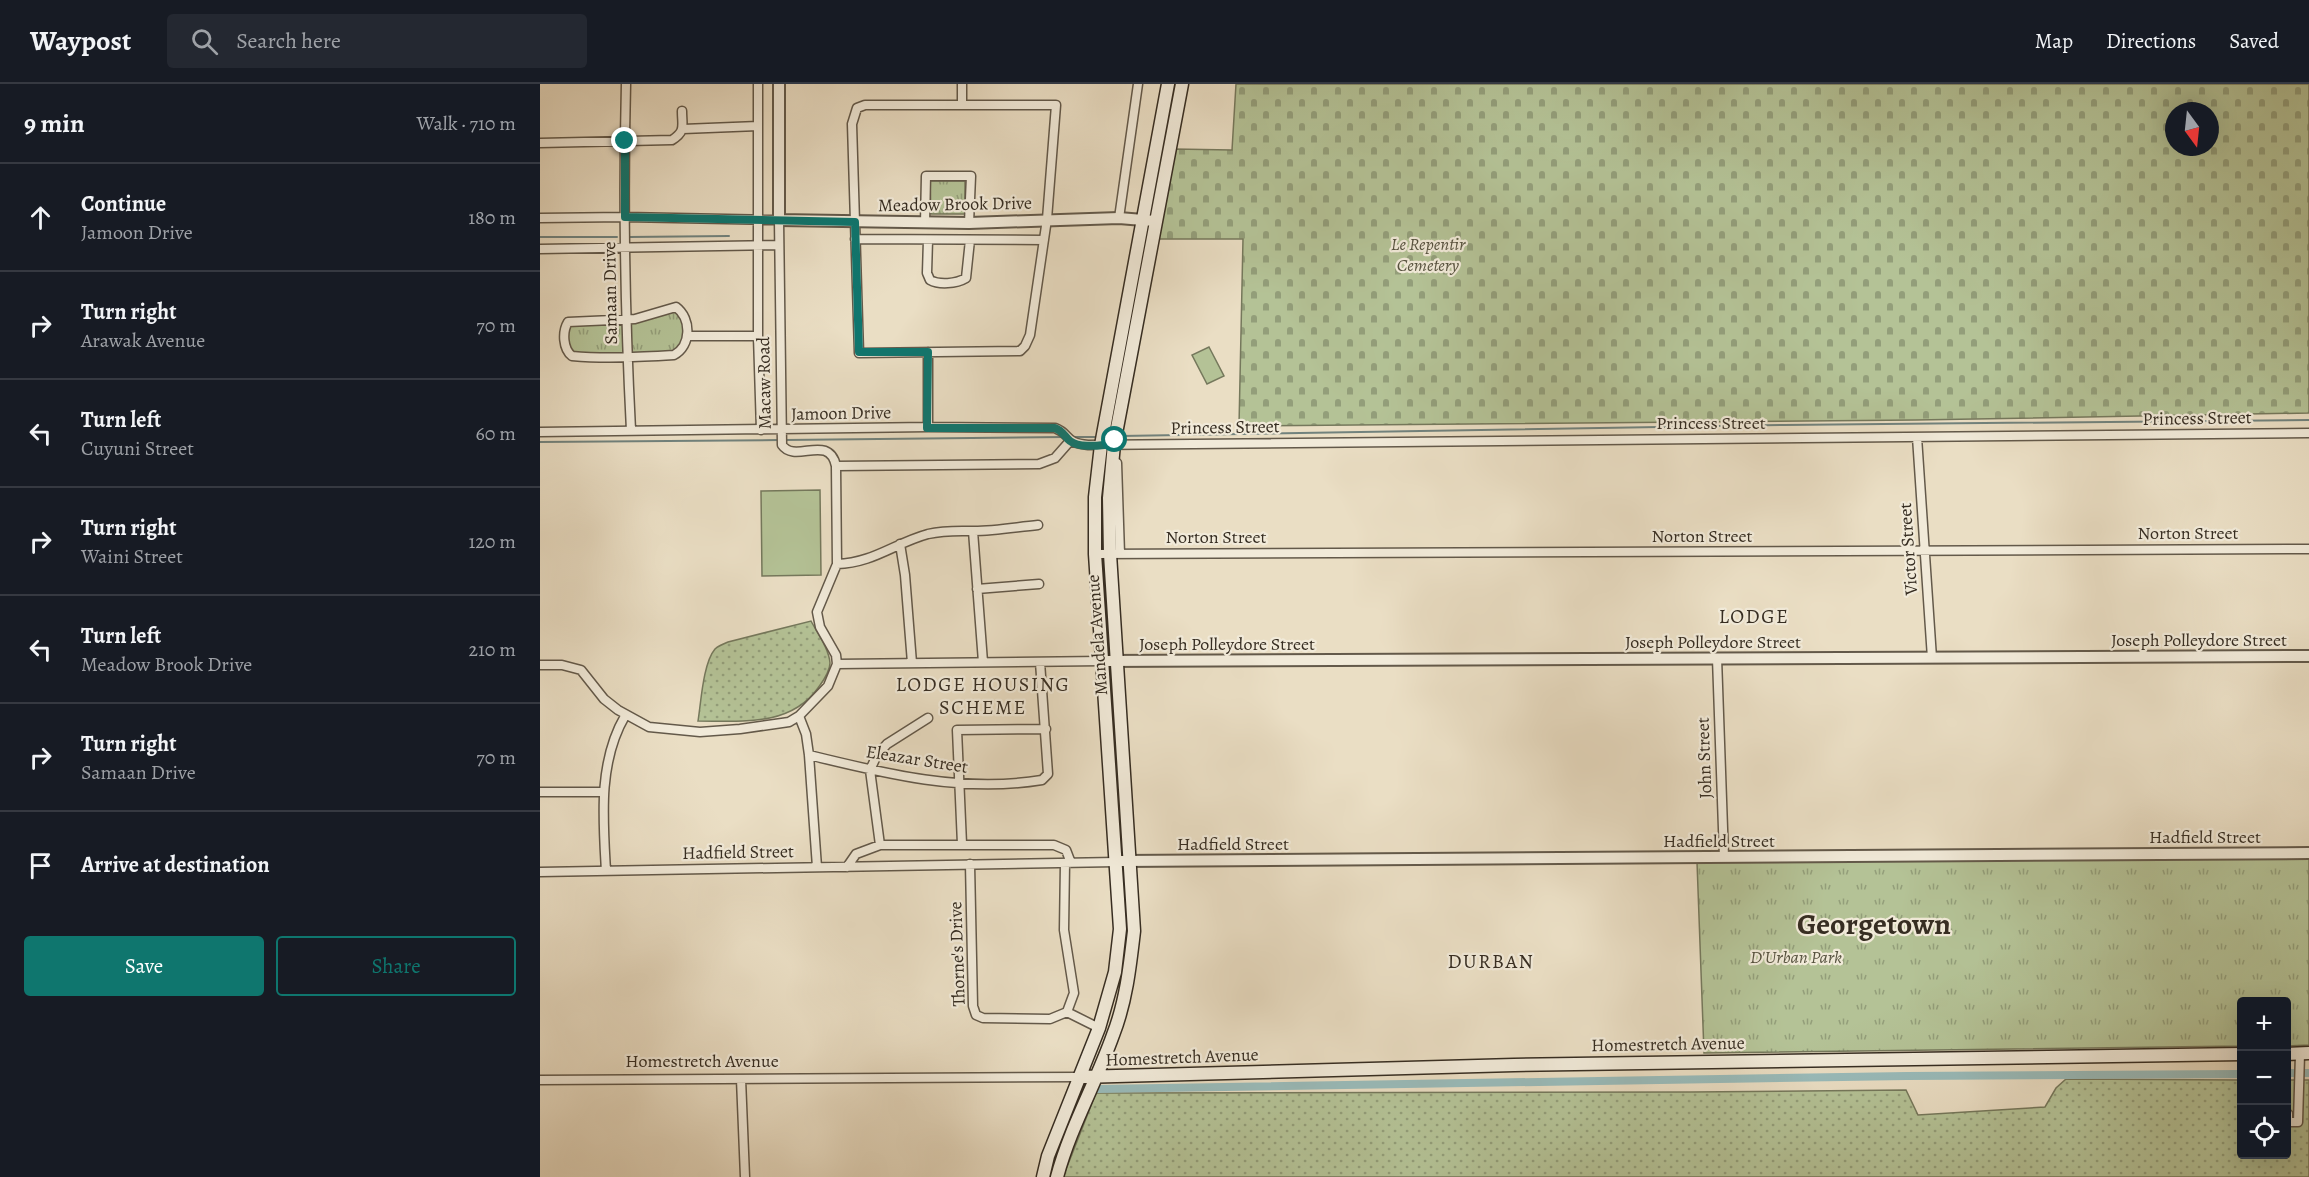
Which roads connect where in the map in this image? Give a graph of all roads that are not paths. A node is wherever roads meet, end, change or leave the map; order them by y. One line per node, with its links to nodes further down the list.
1 (626, 84): 12 (street, Samaan Drive)
2 (758, 84): 10 (street)
3 (779, 84): 19 (street, Macaw Road)
4 (962, 84): 8 (street)
5 (1138, 84): 16 (street)
6 (1168, 84): 20 (main road, Mandela Avenue)
7 (1182, 84): 20 (main road, Mandela Avenue)
8 (962, 105): 18 (street); 21 (street)
9 (682, 111): 11 (street)
10 (758, 126): 11 (street); 17 (street)
11 (683, 129): 12 (street)
12 (625, 141): 13 (street); 14 (street, Samaan Drive)
13 (540, 143)
14 (625, 217): 15 (street, Meadow Brook Drive); 17 (street, Meadow Brook Drive); 30 (street, Samaan Drive)
15 (540, 218)
16 (1119, 218): 18 (street, Meadow Brook Drive); 20 (street, Meadow Brook Drive)
17 (758, 219): 19 (street, Meadow Brook Drive); 28 (street)
18 (1047, 219): 23 (street, Meadow Brook Drive); 27 (street)
19 (779, 220): 21 (street, Meadow Brook Drive); 29 (street, Macaw Road)
20 (1150, 220): 45 (main road, Mandela Avenue)
21 (855, 222): 22 (street, Meadow Brook Drive); 24 (street)
22 (925, 223): 23 (street, Meadow Brook Drive); 23 (street)
23 (969, 223)
24 (855, 240): 25 (street); 35 (street)
25 (928, 240): 26 (street); 26 (street)
26 (970, 240): 27 (street)
27 (1044, 240): 35 (street)
28 (757, 245): 29 (street); 30 (street); 34 (street)
29 (780, 245): 42 (street, Macaw Road)
30 (626, 247): 31 (street); 32 (street, Samaan Drive)
31 (540, 249)
32 (627, 319): 33 (street); 36 (street, Samaan Drive); 36 (street)
33 (687, 336): 34 (street); 36 (street)
34 (758, 336): 39 (street)
35 (928, 352): 37 (street)
36 (627, 358): 38 (street, Samaan Drive)
37 (927, 428): 42 (street, Jamoon Drive); 44 (street, Jamoon Drive)
38 (631, 430): 39 (street, Jamoon Drive); 40 (street, Jamoon Drive)
39 (760, 430): 42 (street, Jamoon Drive)
40 (540, 432)
41 (2309, 434): 43 (street, Princess Street)
42 (782, 437): 46 (street, Macaw Road)
43 (1917, 437): 45 (street, Princess Street); 51 (street, Victor Street)
44 (1069, 440): 45 (street); 46 (street)
45 (1110, 440): 52 (main road, Mandela Avenue); 53 (main road, Mandela Avenue)
46 (836, 466): 54 (street)
47 (1038, 525): 48 (street)
48 (973, 531): 49 (street); 56 (street)
49 (900, 544): 54 (street); 65 (street)
50 (2309, 549): 51 (street, Norton Street)
51 (1924, 551): 53 (street, Norton Street); 59 (street, Victor Street)
52 (1095, 554): 53 (street, Norton Street); 60 (main road, Mandela Avenue)
53 (1115, 554): 61 (main road, Mandela Avenue)
54 (837, 564): 64 (street)
55 (1039, 584): 56 (street)
56 (977, 589): 62 (street)
57 (2309, 656): 59 (street, Joseph Polleydore Street)
58 (1717, 658): 59 (street, Joseph Polleydore Street); 61 (street, Joseph Polleydore Street); 79 (street, John Street)
59 (1932, 658)
60 (1103, 661): 61 (street, Joseph Polleydore Street); 63 (street); 80 (main road, Mandela Avenue)
61 (1118, 661): 81 (main road, Mandela Avenue)
62 (983, 662): 63 (street); 65 (street)
63 (1040, 662): 70 (street, Eleazar Street)
64 (837, 663): 65 (street); 68 (street)
65 (912, 663)
66 (540, 665): 67 (street)
67 (626, 716): 68 (street); 75 (street)
68 (799, 716): 71 (street)
69 (928, 718): 72 (street)
70 (1046, 729): 73 (street, Eleazar Street); 73 (street)
71 (809, 755): 72 (street, Eleazar Street); 84 (street)
72 (870, 770): 73 (street, Eleazar Street); 77 (street)
73 (959, 785): 76 (street)
74 (540, 792): 75 (street)
75 (604, 792): 86 (street)
76 (962, 844): 77 (street); 82 (street)
77 (880, 845): 85 (street)
78 (2309, 853): 79 (street, Hadfield Street)
79 (1724, 857): 81 (street, Hadfield Street)
80 (1116, 861): 81 (street, Hadfield Street); 82 (street, Hadfield Street); 89 (main road, Mandela Avenue)
81 (1129, 861): 93 (main road, Mandela Avenue)
82 (1068, 863): 83 (street, Hadfield Street); 88 (street)
83 (970, 864): 85 (street, Hadfield Street); 88 (street, Thorne's Drive)
84 (817, 867): 85 (street, Hadfield Street); 86 (street, Hadfield Street)
85 (847, 867)
86 (606, 871): 87 (street, Hadfield Street)
87 (540, 872)
88 (1066, 1012): 89 (street)
89 (1099, 1028): 92 (main road, Mandela Avenue)
90 (2237, 1054): 93 (main road, Homestretch Avenue)
91 (2305, 1054): 96 (street)
92 (1080, 1077): 93 (main road, Homestretch Avenue); 94 (street, Homestretch Avenue); 98 (main road, Mandela Avenue)
93 (1095, 1077): 99 (main road, Mandela Avenue)
94 (741, 1079): 95 (street, Homestretch Avenue); 97 (street)
95 (540, 1080)
96 (2291, 1122)
97 (745, 1177)
98 (1042, 1177)
99 (1057, 1177)

